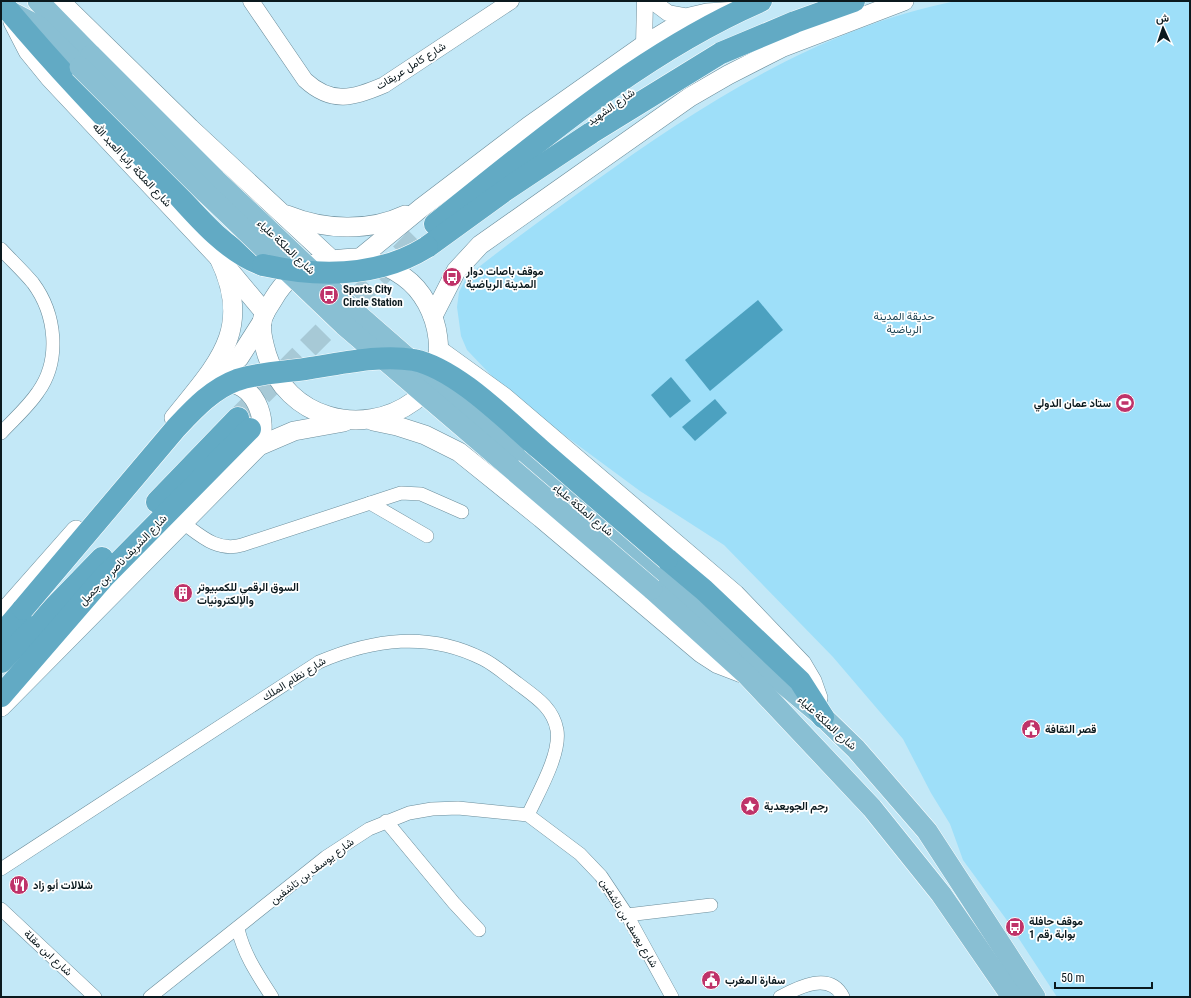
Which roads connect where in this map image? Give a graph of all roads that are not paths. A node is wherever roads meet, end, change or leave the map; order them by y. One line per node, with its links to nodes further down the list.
1 (38, 1): 15 (main road)
2 (60, 1): 17 (main road)
3 (251, 1): 4 (street, شارع كامل عريقات)
4 (511, 1)
5 (645, 1): 14 (street)
6 (652, 1): 13 (street)
7 (761, 1): 11 (highway, شارع الشهيد)
8 (811, 1): 11 (highway, شارع الشهيد)
9 (854, 1): 15 (highway, bridge)
10 (904, 1): 22 (main road)
11 (738, 6): 13 (main road)
12 (4, 11): 15 (highway); 19 (main road, شارع الملكة رانيا العبد الله)
13 (690, 17): 14 (main road)
14 (644, 44): 16 (main road)
15 (80, 67): 37 (main road, شارع الملكة علياء, bridge)
16 (421, 208): 17 (main road); 20 (main road)
17 (279, 211): 21 (main road)
18 (1, 249): 31 (street)
19 (219, 258): 24 (main road, شارع الملكة رانيا العبد الله); 29 (main road)
20 (360, 258): 21 (main road); 23 (main road)
21 (331, 259): 24 (main road)
22 (447, 286): 23 (main road); 25 (main road)
23 (433, 316): 25 (main road)
24 (263, 318): 26 (main road); 28 (main road)
25 (446, 355): 27 (main road); 28 (main road)
26 (212, 383): 29 (main road); 30 (main road)
27 (504, 397): 32 (main road); 44 (main road)
28 (362, 420): 30 (main road); 32 (main road)
29 (172, 421): 38 (main road)
30 (249, 431): 35 (main road); 40 (highway, شارع الشريف ناصر بن جميل); 42 (highway, شارع الشريف ناصر بن جميل)
31 (1, 433)
32 (459, 452): 41 (main road)
33 (370, 503): 34 (street); 35 (street); 36 (street)
34 (462, 512)
35 (182, 522): 43 (main road)
36 (427, 536)
37 (660, 574): 39 (highway, bridge); 41 (main road, شارع الملكة علياء); 44 (highway)
38 (1, 615)
39 (1, 635)
40 (1, 662)
41 (747, 675): 59 (main road, شارع الملكة علياء)
42 (1, 696)
43 (1, 707)
44 (823, 717): 60 (main road, شارع الملكة علياء)
45 (528, 815): 46 (street, شارع يوسف بن تاشفين); 47 (street, شارع نظام الملك); 50 (street, شارع يوسف بن تاشفين)
46 (386, 821): 51 (street, شارع يوسف بن تاشفين); 52 (street)
47 (1, 869)
48 (712, 906): 50 (street)
49 (1, 909): 53 (street, شارع ابن مقلة)
50 (627, 916): 56 (street, شارع يوسف بن تاشفين)
51 (238, 929): 54 (street, شارع يوسف بن تاشفين); 55 (street)
52 (480, 930)
53 (94, 997)
54 (150, 997)
55 (272, 997)
56 (672, 997)
57 (780, 997): 58 (street)
58 (843, 997)
59 (1012, 997)
60 (1035, 997)

